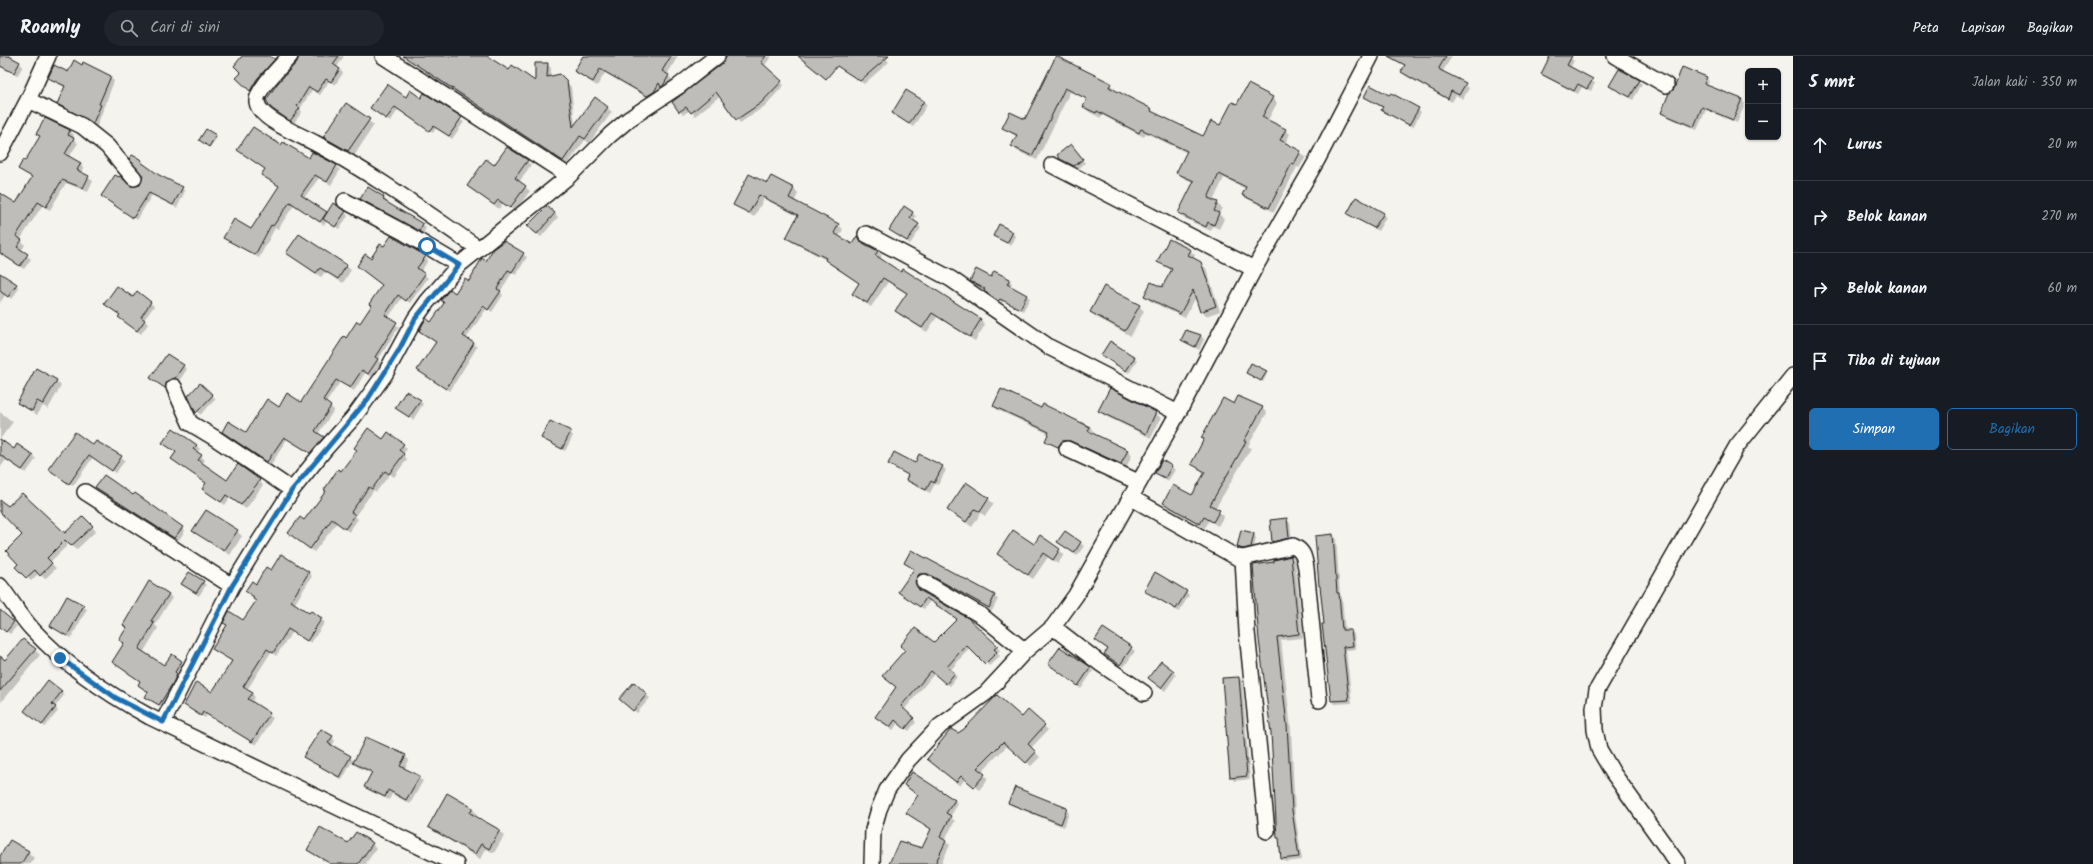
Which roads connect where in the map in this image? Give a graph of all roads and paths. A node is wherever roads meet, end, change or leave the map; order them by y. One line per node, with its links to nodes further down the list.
1 (48, 56): 8 (street)
2 (290, 56): 15 (street)
3 (383, 56): 11 (street)
4 (717, 56): 11 (street)
5 (1371, 56): 17 (street)
6 (1615, 56): 7 (street)
7 (1666, 85)
8 (28, 100): 9 (street); 12 (street)
9 (0, 153)
10 (1052, 165): 17 (street)
11 (569, 176): 15 (street)
12 (134, 178)
13 (345, 201): 16 (street)
14 (866, 234): 20 (street)
15 (478, 248): 16 (street)
16 (459, 265): 23 (street)
17 (1254, 269): 20 (street)
18 (1793, 376): 38 (street)
19 (174, 387): 23 (street)
20 (1178, 413): 22 (street)
21 (1067, 449): 22 (street)
22 (1138, 482): 25 (street)
23 (292, 490): 29 (street)
24 (85, 492): 29 (street)
25 (1130, 497): 26 (street); 30 (street)
26 (1243, 558): 33 (street); 35 (street)
27 (924, 582): 31 (street)
28 (0, 586): 34 (street)
29 (232, 586): 34 (street)
30 (1053, 626): 31 (street); 32 (street)
31 (1025, 651): 37 (street)
32 (1144, 693)
33 (1318, 700)
34 (163, 722): 36 (street)
35 (1267, 831)
36 (456, 864)
37 (872, 864)
38 (1678, 864)

